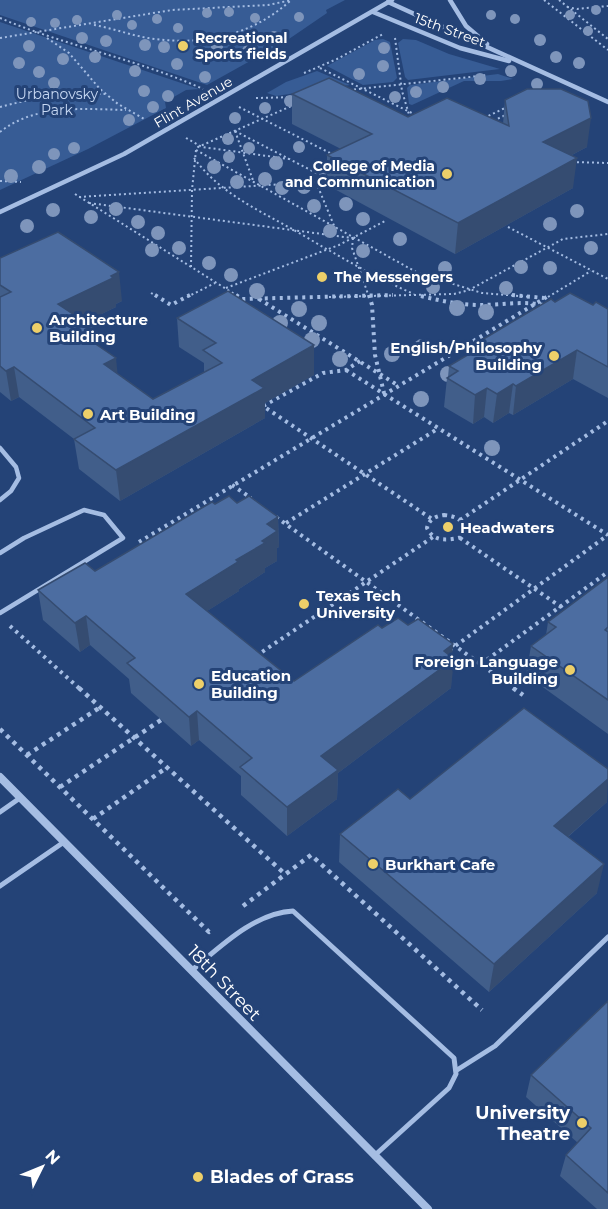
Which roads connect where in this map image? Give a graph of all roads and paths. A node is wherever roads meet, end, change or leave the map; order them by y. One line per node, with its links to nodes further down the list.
1 (292, 0): 10 (path); 10 (path)
2 (450, 0): 17 (street)
3 (544, 0): 16 (path)
4 (559, 0): 6 (path)
5 (390, 1): 8 (street, Flint Avenue); 17 (street, 15th Street)
6 (566, 6): 7 (path); 15 (path)
7 (608, 6)
8 (374, 12): 17 (street, 15th Street); 24 (street, Flint Avenue)
9 (0, 18): 11 (path)
10 (87, 24): 11 (path)
11 (34, 32): 13 (path); 14 (path)
12 (393, 32): 20 (path)
13 (44, 36): 23 (path); 24 (path)
14 (0, 38)
15 (608, 39)
16 (608, 50)
17 (521, 64): 26 (street, 15th Street)
18 (319, 68): 21 (path)
19 (493, 74): 20 (path)
20 (403, 83): 21 (path); 29 (path)
21 (363, 89): 22 (path); 29 (path)
22 (338, 92)
23 (106, 94): 28 (path); 30 (path)
24 (222, 98): 32 (path); 35 (street, Flint Avenue)
25 (256, 98): 32 (path)
26 (608, 102)
27 (514, 103): 33 (path)
28 (0, 107)
29 (404, 108): 29 (path)
30 (128, 110): 35 (path); 37 (path)
31 (517, 110): 34 (path)
32 (262, 118): 36 (path); 42 (path)
33 (476, 122)
34 (498, 128)
35 (168, 130): 38 (path); 51 (street, Flint Avenue)
36 (235, 131): 38 (path); 39 (path); 41 (path)
37 (0, 132)
38 (197, 148): 39 (path); 40 (path); 50 (path)
39 (242, 153): 41 (path); 50 (path)
40 (194, 158): 53 (path); 54 (path)
41 (289, 159): 46 (path)
42 (343, 160)
43 (561, 162): 44 (path)
44 (608, 163)
45 (335, 174): 46 (path)
46 (325, 178): 49 (path)
47 (0, 181): 48 (path)
48 (21, 182)
49 (316, 182): 52 (path); 61 (path)
50 (254, 183): 52 (path)
51 (60, 185): 55 (path); 57 (street, Flint Avenue)
52 (259, 186): 53 (path); 61 (path)
53 (224, 188): 54 (path); 62 (path)
54 (192, 190): 55 (path); 58 (path)
55 (78, 197): 56 (path)
56 (87, 202): 58 (path); 67 (path)
57 (0, 212)
58 (191, 217): 62 (path); 67 (path)
59 (385, 221): 64 (path)
60 (508, 227): 65 (path)
61 (336, 229): 64 (path)
62 (297, 232): 64 (path); 66 (path)
63 (608, 234): 65 (path)
64 (352, 238): 66 (path); 68 (path); 73 (path)
65 (547, 248): 69 (path); 73 (path)
66 (327, 249): 68 (path); 72 (path)
67 (191, 267): 71 (path)
68 (359, 267): 75 (path); 76 (path)
69 (591, 271): 70 (path); 78 (path)
70 (608, 279)
71 (216, 282): 72 (path); 74 (path)
72 (225, 288): 77 (path)
73 (469, 290): 75 (path); 78 (path)
74 (151, 292)
75 (418, 295): 76 (path); 79 (path)
76 (369, 296): 77 (path); 83 (path)
77 (258, 298): 81 (path)
78 (546, 298): 79 (path)
79 (536, 303): 80 (path); 84 (path)
80 (558, 308)
81 (360, 361): 82 (path); 83 (path)
82 (346, 370): 85 (path); 88 (path)
83 (380, 373): 84 (path); 85 (path)
84 (399, 386): 85 (path)
85 (385, 394): 87 (path); 88 (path)
86 (608, 421): 91 (path)
87 (439, 428): 90 (path); 91 (path)
88 (310, 438): 90 (path); 92 (path)
89 (0, 448): 93 (lane)
90 (365, 474): 96 (path); 98 (path)
91 (520, 479): 97 (path); 105 (path)
92 (232, 485): 94 (path); 101 (path)
93 (0, 500)
94 (259, 504)
95 (268, 510): 98 (path)
96 (432, 519): 97 (path); 99 (path)
97 (460, 520): 100 (path)
98 (286, 523): 104 (path)
99 (433, 537): 100 (path); 104 (path)
100 (460, 538): 105 (path)
101 (137, 543)
102 (0, 553): 108 (lane)
103 (608, 572): 106 (path)
104 (366, 582): 110 (path); 112 (path)
105 (534, 589): 106 (path); 110 (path)
106 (560, 606): 107 (path); 113 (path)
107 (568, 612)
108 (0, 613)
109 (5, 622): 115 (path)
110 (456, 646): 111 (path); 113 (path)
111 (447, 652)
112 (250, 660)
113 (481, 664): 114 (path)
114 (523, 695)
115 (99, 708): 118 (path); 119 (path)
116 (161, 720): 118 (path)
117 (0, 729): 119 (path)
118 (133, 738): 120 (path); 122 (path)
119 (27, 755): 122 (path)
120 (166, 768): 125 (path); 127 (path)
121 (0, 777): 123 (street, 18th Street)
122 (60, 787): 125 (path)
123 (20, 798): 124 (lane); 126 (street, 18th Street)
124 (0, 812)
125 (93, 819): 130 (path)
126 (64, 842): 128 (lane); 132 (street, 18th Street)
127 (285, 874): 129 (path); 133 (path)
128 (0, 886)
129 (238, 910)
130 (219, 925)
131 (608, 937): 134 (lane)
132 (191, 971): 134 (lane); 135 (street, 18th Street)
133 (482, 1010)
134 (457, 1070): 135 (lane)
135 (374, 1156): 136 (street, 18th Street)
136 (428, 1209)

